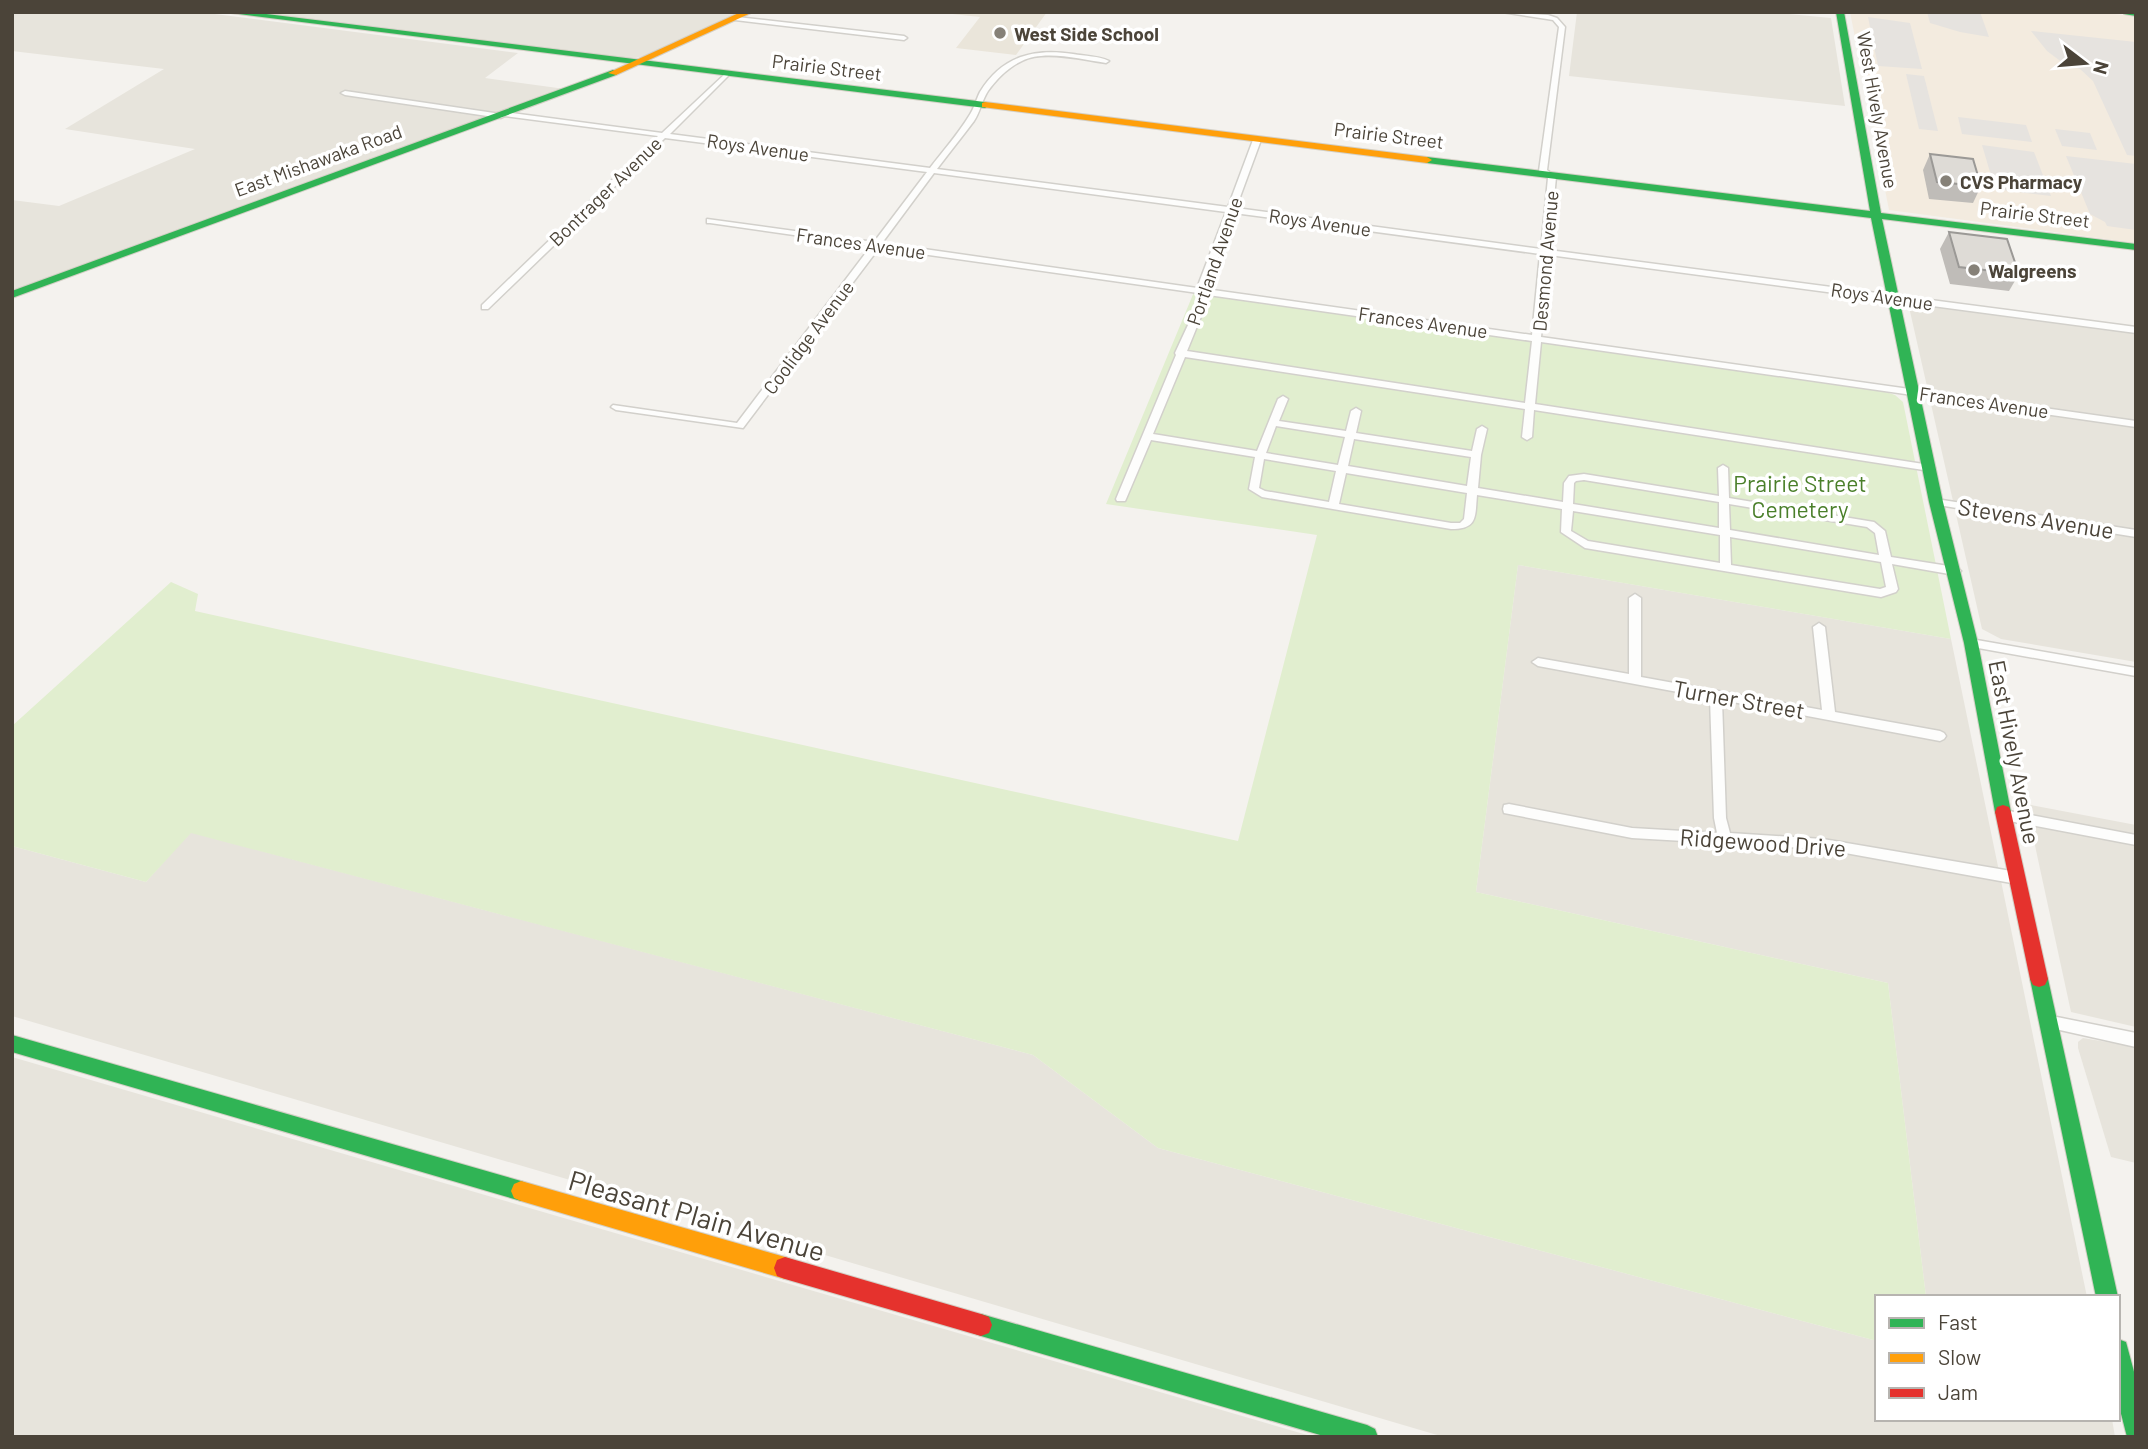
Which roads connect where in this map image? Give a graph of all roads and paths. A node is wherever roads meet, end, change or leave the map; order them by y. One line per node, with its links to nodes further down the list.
1 (227, 12): 10 (street, Prairie Street)
2 (1505, 12): 18 (street, Desmond Avenue)
3 (1840, 12): 20 (street, West Hively Avenue)
4 (2127, 12): 5 (street)
5 (2136, 13)
6 (743, 15): 7 (street); 10 (street, East Mishawaka Road)
7 (904, 38)
8 (1030, 54): 9 (street); 13 (street, Coolidge Avenue)
9 (1106, 61)
10 (638, 64): 11 (street, Prairie Street); 14 (street, East Mishawaka Road)
11 (726, 75): 13 (street, Prairie Street); 15 (street, Bontrager Avenue)
12 (345, 93): 14 (street, Roys Avenue)
13 (978, 106): 16 (street, Prairie Street); 17 (street, Coolidge Avenue)
14 (503, 115): 15 (street, Roys Avenue); 26 (street, East Mishawaka Road)
15 (663, 135): 17 (street, Roys Avenue); 28 (street, Bontrager Avenue)
16 (1257, 140): 18 (street, Prairie Street); 19 (street, Portland Avenue)
17 (932, 171): 19 (street, Roys Avenue); 22 (street, Coolidge Avenue)
18 (1552, 177): 20 (street, Prairie Street); 24 (street, Desmond Avenue)
19 (1230, 210): 24 (street, Roys Avenue); 25 (street, Portland Avenue)
20 (1876, 216): 23 (street, Prairie Street); 27 (street, East Hively Avenue)
21 (710, 220): 22 (street, Frances Avenue)
22 (876, 246): 25 (street, Frances Avenue); 34 (street, Coolidge Avenue)
23 (2136, 247)
24 (1546, 252): 27 (street, Roys Avenue); 30 (street, Desmond Avenue)
25 (1201, 290): 30 (street, Frances Avenue); 31 (street, Portland Avenue)
26 (12, 295)
27 (1893, 298): 29 (street, Roys Avenue); 32 (street, East Hively Avenue)
28 (485, 307)
29 (2136, 330)
30 (1538, 339): 32 (street, Frances Avenue); 35 (street, Desmond Avenue)
31 (1180, 353): 35 (street); 40 (street, Portland Avenue)
32 (1915, 392): 38 (street, Frances Avenue); 47 (street, East Hively Avenue)
33 (1283, 399): 37 (street)
34 (616, 407)
35 (1531, 407): 42 (street, Desmond Avenue); 47 (street)
36 (1356, 411): 41 (street)
37 (1274, 423): 41 (street); 43 (street)
38 (2136, 424)
39 (1482, 429): 44 (street)
40 (1146, 436): 43 (street); 49 (street, Portland Avenue)
41 (1349, 436): 44 (street); 45 (street)
42 (1527, 437)
43 (1262, 455): 45 (street); 52 (street)
44 (1476, 455): 48 (street)
45 (1340, 468): 48 (street); 52 (street)
46 (1723, 468): 50 (street)
47 (1930, 468): 51 (street, East Hively Avenue)
48 (1471, 490): 52 (street); 53 (street)
49 (1121, 499)
50 (1723, 500): 53 (street); 54 (street); 56 (street)
51 (1937, 502): 55 (street, Stevens Avenue); 58 (street, East Hively Avenue)
52 (1333, 506)
53 (1567, 507): 54 (street); 57 (street)
54 (1724, 532): 56 (street); 57 (street)
55 (2136, 534)
56 (1884, 559): 57 (street); 58 (street)
57 (1726, 567)
58 (1955, 570): 61 (street, East Hively Avenue)
59 (1635, 598): 64 (street)
60 (1819, 627): 66 (street)
61 (1971, 643): 63 (street); 69 (street, East Hively Avenue)
62 (1538, 662): 64 (street, Turner Street)
63 (2136, 672)
64 (1635, 680): 65 (street, Turner Street)
65 (1716, 696): 66 (street, Turner Street); 70 (street)
66 (1829, 715): 67 (street, Turner Street)
67 (1940, 736)
68 (1509, 809): 70 (street, Ridgewood Drive)
69 (2004, 815): 71 (street); 72 (street, East Hively Avenue)
70 (1725, 839): 72 (street, Ridgewood Drive)
71 (2136, 840)
72 (2017, 878): 73 (street, East Hively Avenue)
73 (2047, 1021): 74 (street); 76 (street, East Hively Avenue)
74 (2136, 1040)
75 (12, 1043): 79 (street, Pleasant Plain Avenue)
76 (2107, 1295)
77 (2120, 1359): 78 (street)
78 (2136, 1431)
79 (1367, 1437)

